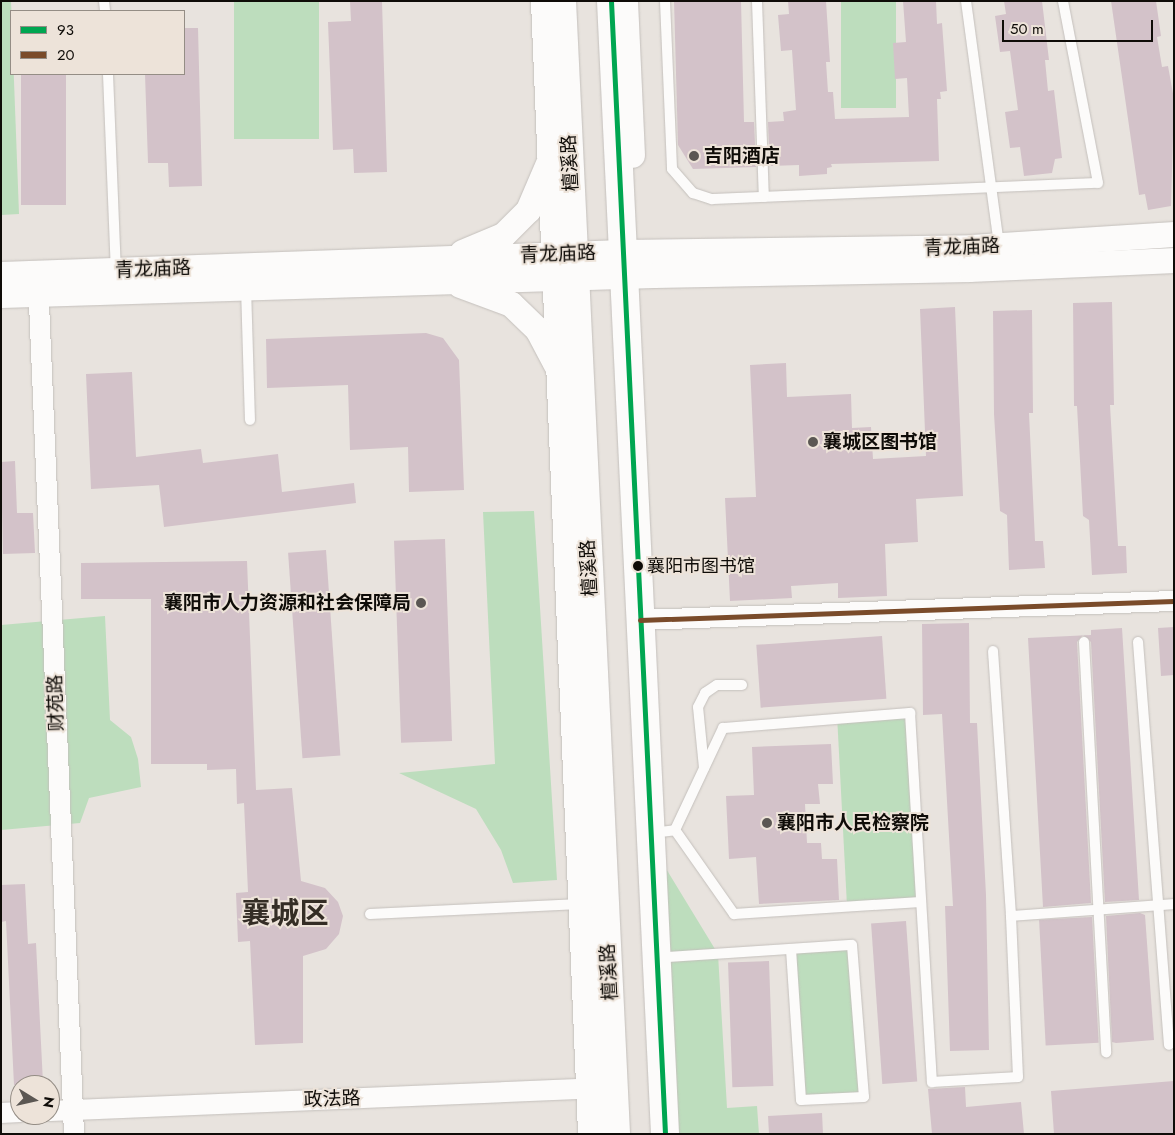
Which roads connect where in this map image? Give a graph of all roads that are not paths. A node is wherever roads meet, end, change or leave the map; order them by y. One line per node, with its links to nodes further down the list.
1 (543, 1): 10 (street)
2 (562, 1): 17 (main road, 檀溪路)
3 (611, 1): 16 (main road)
4 (625, 1): 16 (street)
5 (665, 1): 12 (lane)
6 (757, 1): 12 (lane)
7 (966, 1): 11 (lane)
8 (1062, 1): 11 (lane)
9 (108, 75): 18 (lane)
10 (550, 156): 17 (street); 19 (street)
11 (992, 188): 12 (lane); 14 (lane)
12 (764, 196)
13 (1174, 234): 14 (street, 青龙庙路)
14 (1000, 246): 16 (street, 青龙庙路)
15 (1174, 260): 16 (street, 青龙庙路)
16 (630, 264): 17 (street, 青龙庙路); 27 (main road)
17 (565, 266): 19 (street, 青龙庙路); 24 (street); 45 (main road, 檀溪路)
18 (116, 270): 21 (street, 青龙庙路); 22 (street, 青龙庙路)
19 (448, 270): 21 (street, 青龙庙路); 24 (street)
20 (1, 274): 22 (street, 青龙庙路)
21 (246, 277): 22 (street, 青龙庙路); 25 (lane)
22 (38, 283): 23 (street, 青龙庙路); 46 (street, 财苑路)
23 (1, 295)
24 (559, 370): 35 (street)
25 (250, 420)
26 (1174, 601): 27 (street)
27 (647, 620): 33 (main road)
28 (1084, 642): 38 (lane)
29 (1138, 642): 37 (lane)
30 (993, 651): 40 (lane)
31 (742, 685): 32 (lane)
32 (704, 769): 33 (lane); 34 (lane)
33 (663, 831): 34 (lane); 42 (street); 51 (main road)
34 (920, 902): 40 (lane)
35 (581, 904): 39 (lane); 45 (street)
36 (1174, 904): 37 (lane)
37 (1157, 905): 38 (lane); 43 (lane)
38 (1100, 909): 40 (lane); 44 (lane)
39 (370, 914)
40 (1011, 916)
41 (791, 949): 41 (lane); 42 (lane)
42 (669, 957): 52 (street)
43 (1169, 1045)
44 (1106, 1052)
45 (601, 1088): 46 (street, 政法路); 49 (street); 50 (main road, 檀溪路)
46 (73, 1110): 47 (street, 政法路); 48 (street, 财苑路)
47 (60, 1111)
48 (74, 1134)
49 (590, 1134)
50 (616, 1134)
51 (665, 1134)
52 (678, 1134)

